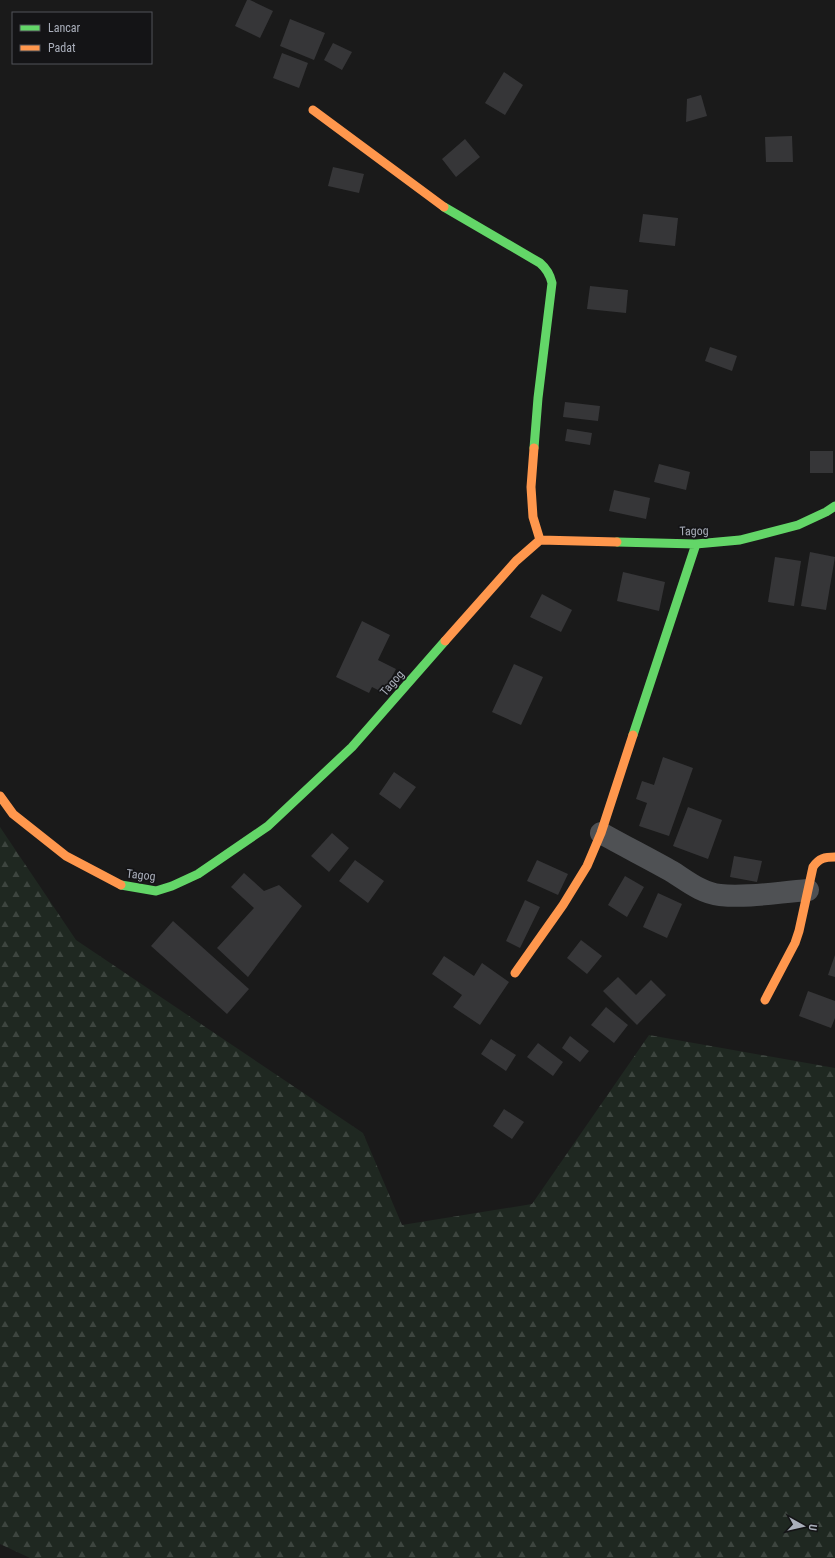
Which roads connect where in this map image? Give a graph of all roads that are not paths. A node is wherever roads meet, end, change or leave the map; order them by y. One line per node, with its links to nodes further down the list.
1 (313, 110): 3 (street)
2 (835, 506): 4 (street, Tagog)
3 (540, 540): 4 (street, Tagog); 5 (street, Tagog)
4 (696, 544): 6 (street)
5 (0, 796)
6 (601, 833): 8 (street); 9 (street)
7 (835, 857): 8 (street)
8 (808, 890): 10 (street)
9 (514, 973)
10 (765, 1000)

